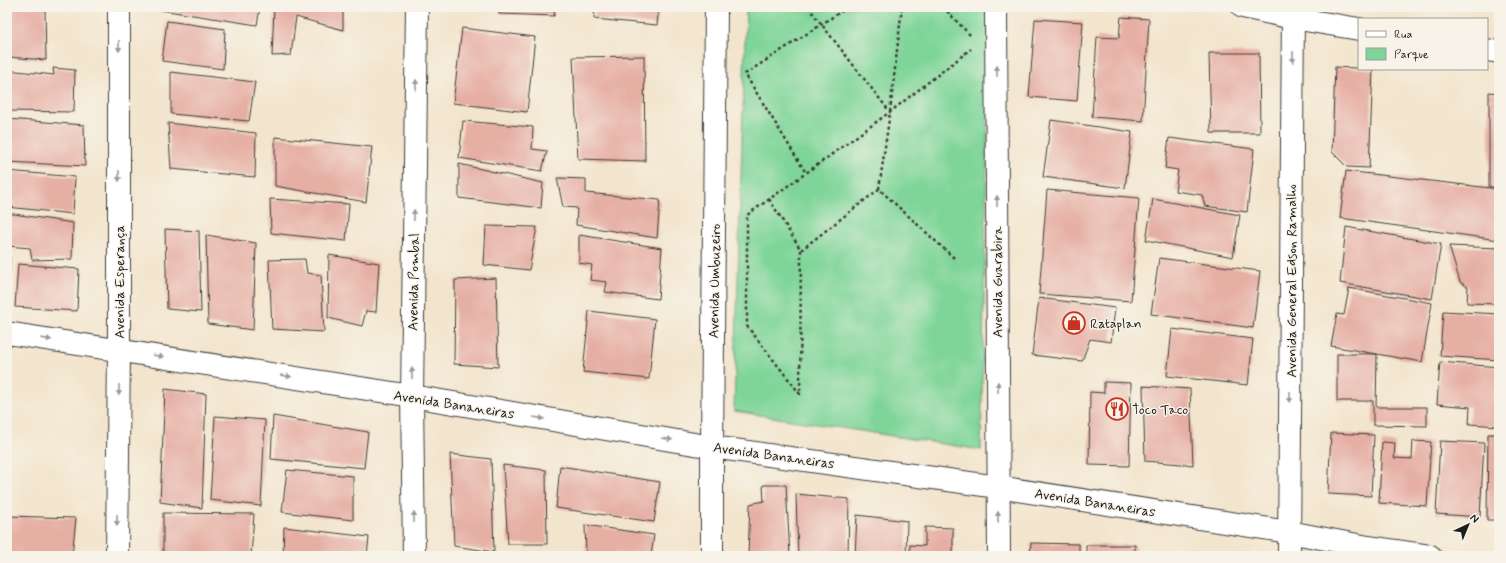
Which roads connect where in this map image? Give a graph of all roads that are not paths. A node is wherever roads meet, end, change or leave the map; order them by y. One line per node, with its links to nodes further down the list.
1 (119, 7): 11 (street, Avenida Esperança, one-way to 11)
2 (418, 7): 12 (street, Avenida Pombal, one-way to 2)
3 (716, 7): 13 (street, Avenida Umbuzeiro)
4 (996, 7): 14 (street, Avenida Guarabira, one-way to 4)
5 (1243, 7): 6 (street)
6 (1293, 12): 7 (street); 15 (street, Avenida General Edson Ramalho, one-way to 15)
7 (1358, 29)
8 (1488, 50): 9 (street)
9 (1499, 52)
10 (7, 333): 11 (street, Avenida Bananeiras, one-way to 11)
11 (119, 350): 12 (street, Avenida Bananeiras, one-way to 12); 17 (street, Avenida Esperança, one-way to 17)
12 (412, 396): 13 (street, Avenida Bananeiras, one-way to 13); 18 (street, Avenida Pombal, one-way to 12)
13 (712, 447): 14 (street, Avenida Bananeiras); 19 (street, Avenida Umbuzeiro)
14 (998, 488): 15 (street, Avenida Bananeiras); 20 (street, Avenida Guarabira, one-way to 14)
15 (1289, 532): 16 (street, Avenida Bananeiras); 21 (street, Avenida General Edson Ramalho)
16 (1367, 551): 22 (street, Avenida Bananeiras)
17 (117, 556)
18 (414, 556)
19 (712, 556)
20 (999, 556)
21 (1289, 556)
22 (1430, 556)

